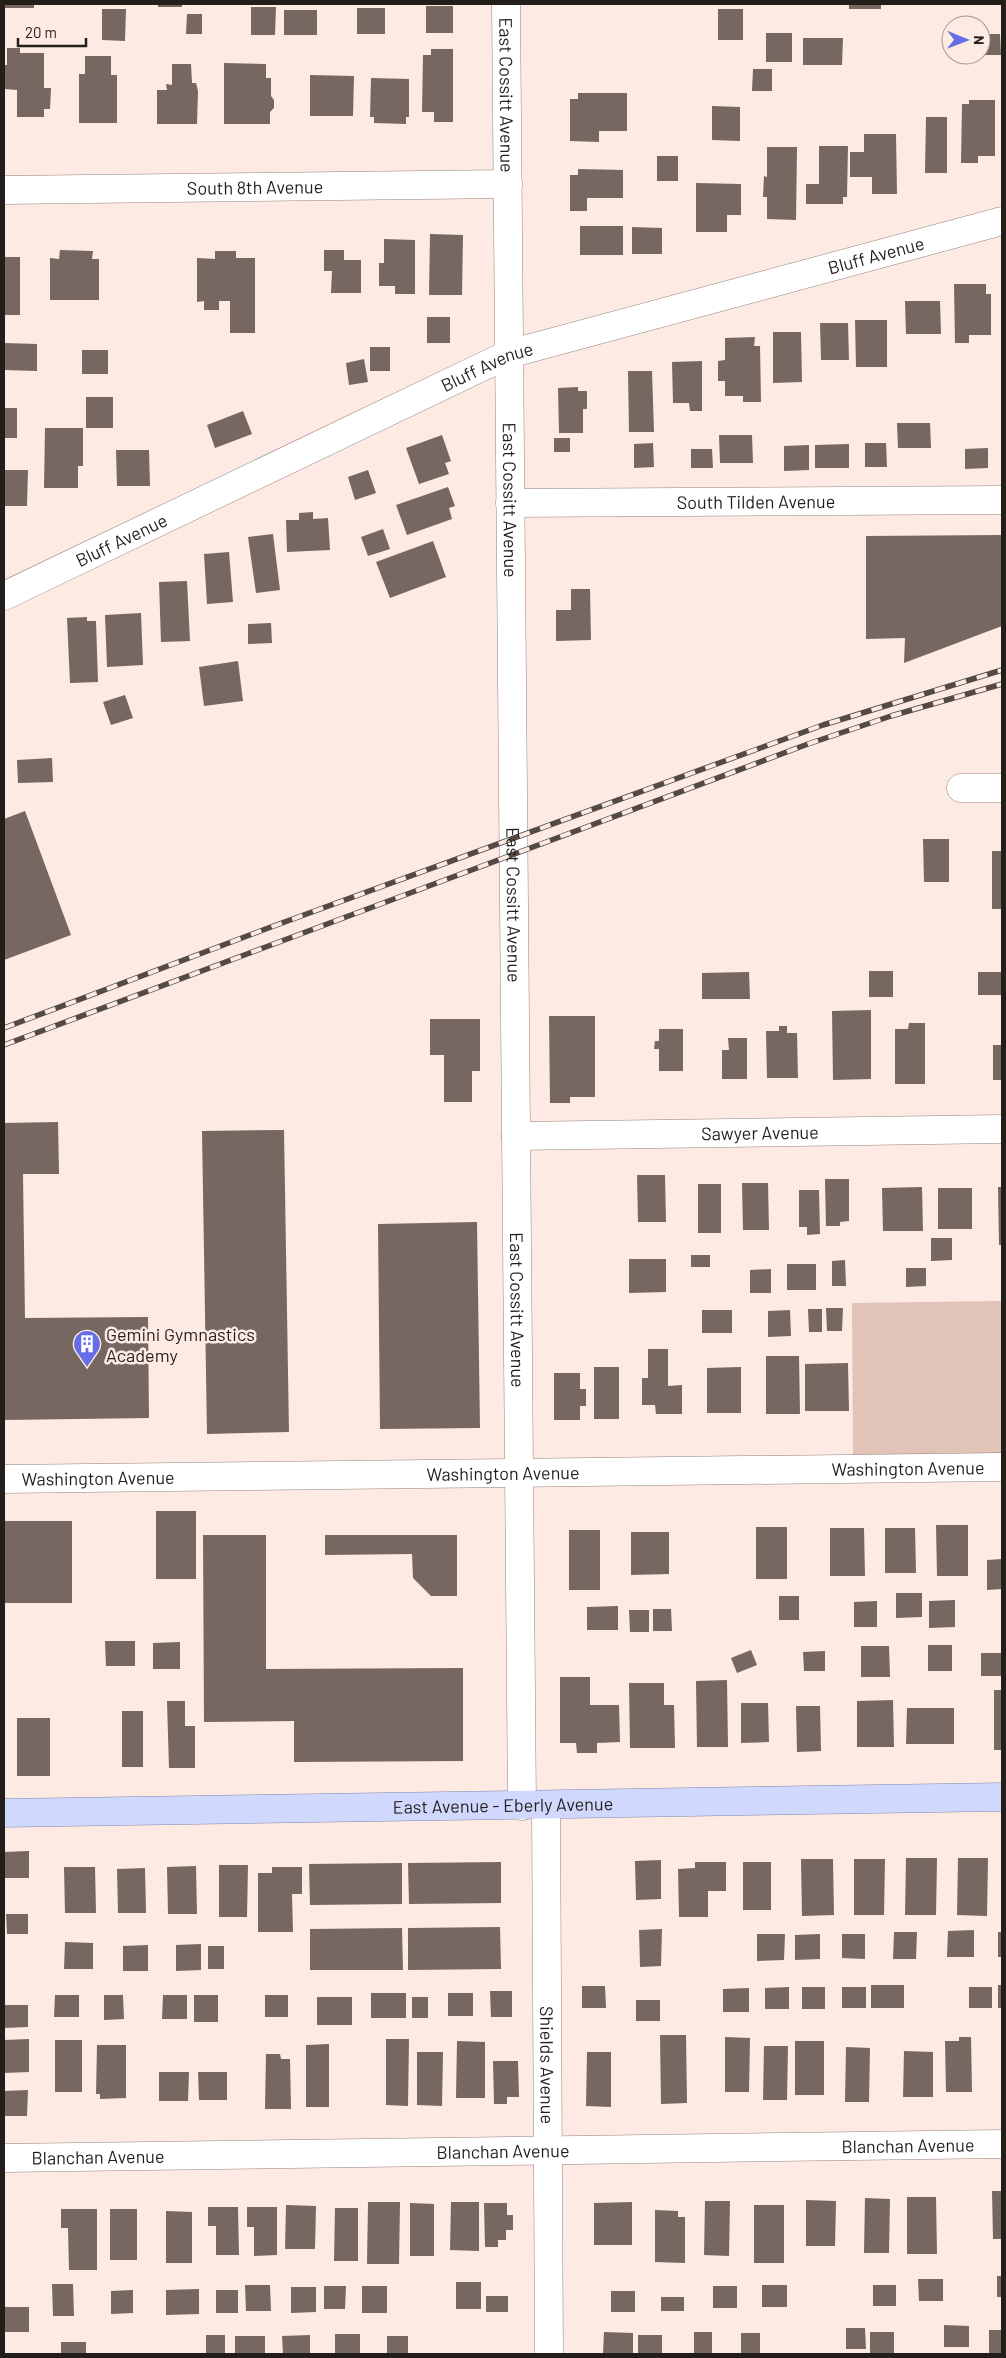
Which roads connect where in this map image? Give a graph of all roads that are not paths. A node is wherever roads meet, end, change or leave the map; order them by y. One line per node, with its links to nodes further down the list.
1 (506, 4): 2 (street, East Cossitt Avenue)
2 (508, 184): 3 (street, South 8th Avenue); 5 (street, East Cossitt Avenue)
3 (4, 190)
4 (1002, 222): 5 (street, Bluff Avenue)
5 (509, 354): 7 (street, East Cossitt Avenue); 8 (street, Bluff Avenue)
6 (1002, 500): 7 (street, South Tilden Avenue)
7 (510, 503): 12 (street, East Cossitt Avenue)
8 (4, 596)
9 (961, 788): 10 (street)
10 (1002, 788)
11 (1002, 1129): 12 (street, Sawyer Avenue)
12 (516, 1136): 14 (street, East Cossitt Avenue)
13 (1002, 1466): 14 (street, Washington Avenue)
14 (519, 1473): 15 (street, Washington Avenue); 17 (street, East Cossitt Avenue)
15 (4, 1479)
16 (1002, 1797): 17 (main road, East Avenue - Eberly Avenue)
17 (534, 1806): 18 (main road, East Avenue - Eberly Avenue); 20 (street, Shields Avenue)
18 (4, 1813)
19 (1002, 2144): 20 (street, Blanchan Avenue)
20 (547, 2150): 21 (street, Blanchan Avenue); 22 (street, Shields Avenue)
21 (4, 2158)
22 (549, 2354)

